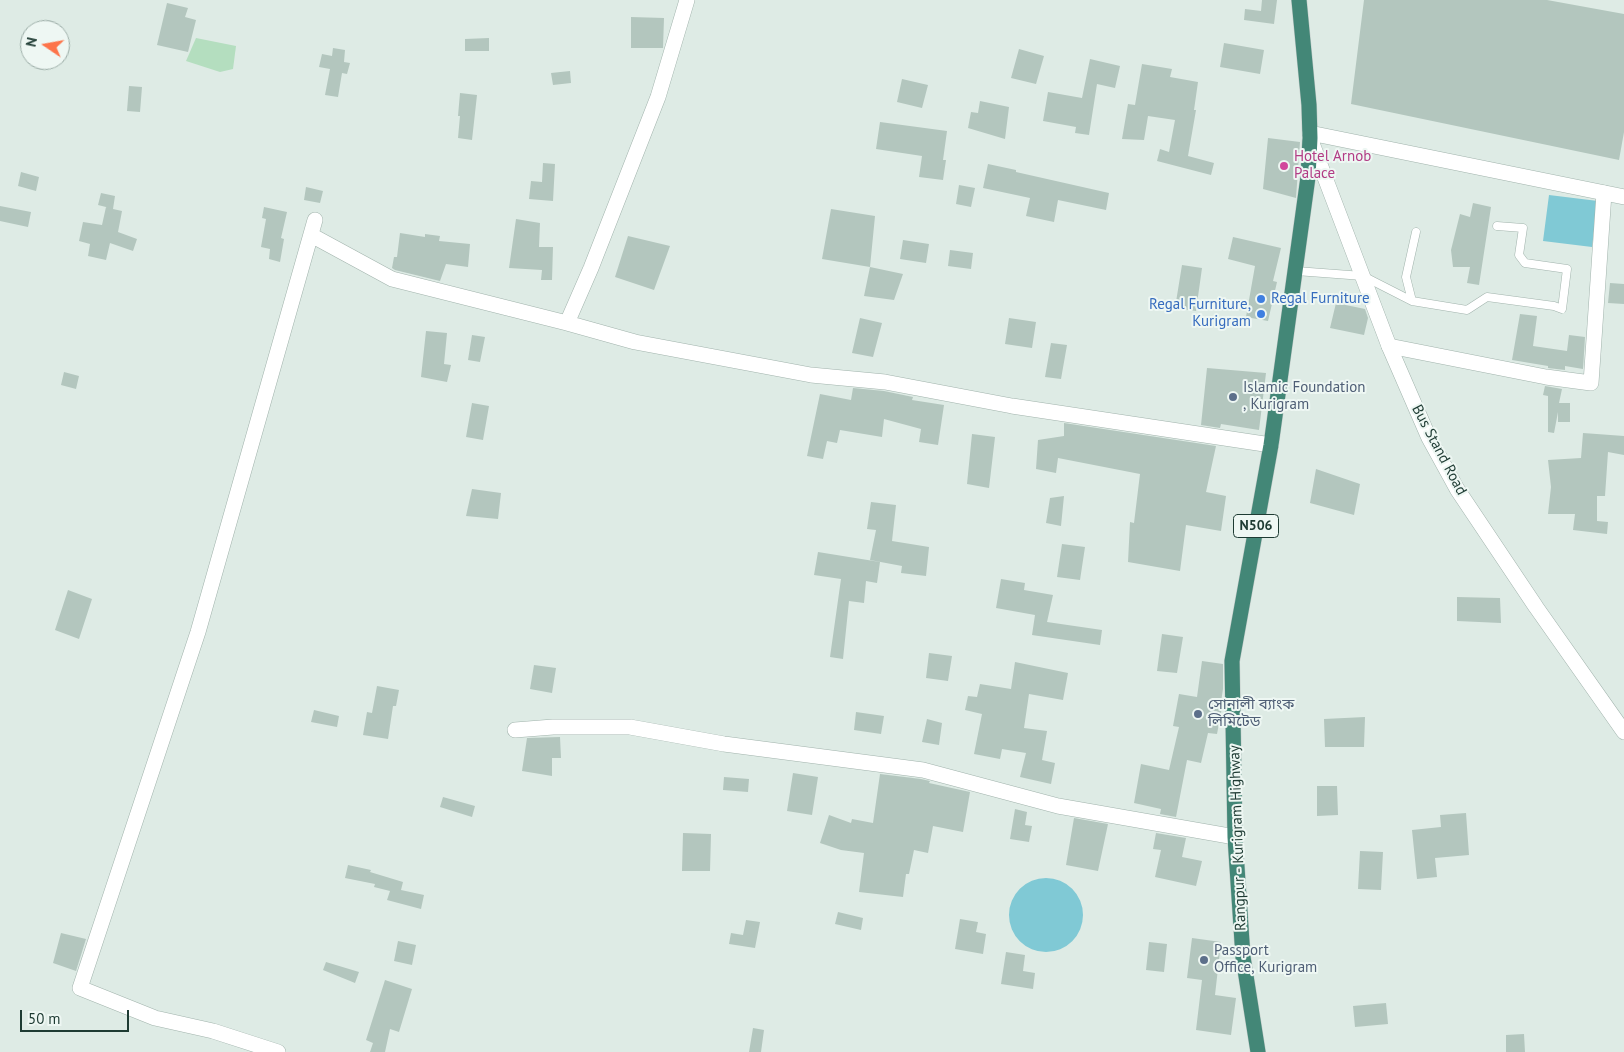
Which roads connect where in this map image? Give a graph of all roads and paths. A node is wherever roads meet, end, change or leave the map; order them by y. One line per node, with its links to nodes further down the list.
1 (687, 0): 11 (street)
2 (1299, 0): 3 (highway, Rangpur - Kurigram Highway / N506)
3 (1310, 136): 4 (street); 8 (highway, Rangpur - Kurigram Highway / N506); 9 (street, Bus Stand Road)
4 (1604, 193): 5 (street); 12 (street)
5 (1624, 197)
6 (1497, 226): 10 (lane)
7 (1416, 232): 10 (lane)
8 (1296, 271): 9 (lane); 13 (highway, Rangpur - Kurigram Highway / N506)
9 (1363, 276): 10 (lane); 12 (street, Bus Stand Road)
10 (1412, 300)
11 (567, 323): 13 (street); 17 (street)
12 (1389, 346): 15 (street, Bus Stand Road)
13 (1271, 445): 16 (highway, Rangpur - Kurigram Highway / N506)
14 (515, 730): 16 (street)
15 (1624, 732)
16 (1235, 837): 18 (highway, Rangpur - Kurigram Highway / N506)
17 (278, 1052)
18 (1258, 1052)

